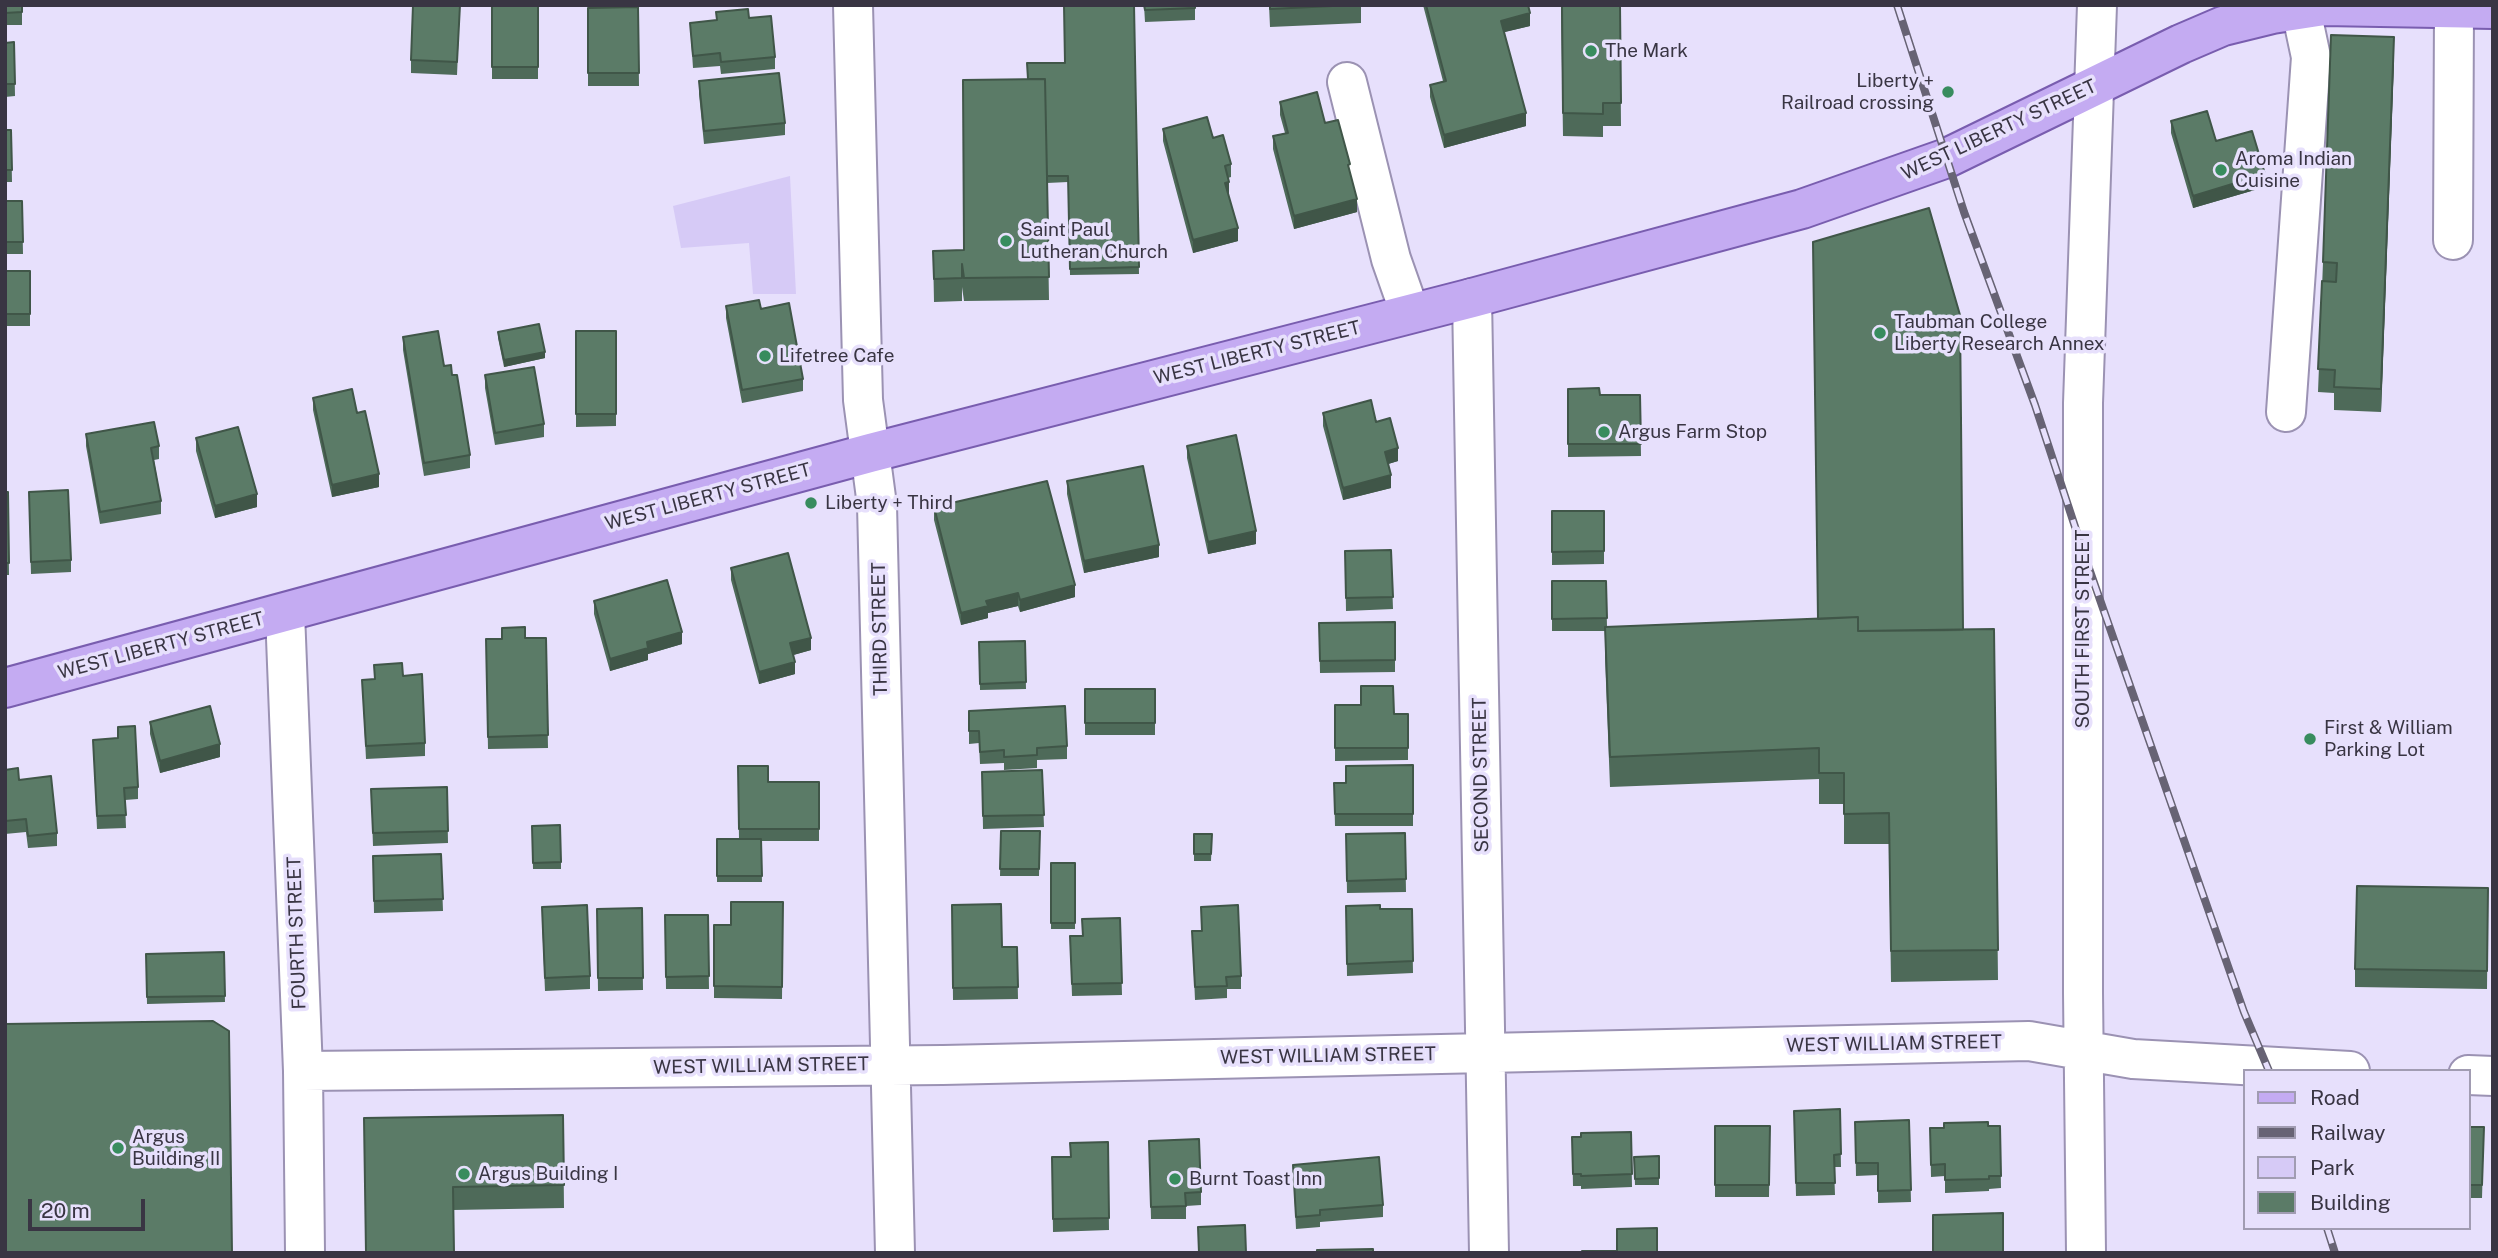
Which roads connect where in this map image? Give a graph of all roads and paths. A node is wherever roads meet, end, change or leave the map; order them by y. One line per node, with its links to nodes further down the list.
1 (853, 5): 13 (street, THIRD STREET)
2 (2097, 5): 8 (street, SOUTH FIRST STREET)
3 (2396, 6): 4 (main road, WEST LIBERTY STREET); 6 (main road, WEST LIBERTY STREET)
4 (2454, 8): 5 (main road, WEST LIBERTY STREET); 9 (street)
5 (2493, 9)
6 (2301, 10): 8 (main road, WEST LIBERTY STREET); 12 (street)
7 (1347, 82): 11 (street)
8 (2093, 87): 10 (main road, WEST LIBERTY STREET); 16 (street, SOUTH FIRST STREET)
9 (2453, 240)
10 (1472, 298): 11 (main road, WEST LIBERTY STREET); 17 (street, SECOND STREET)
11 (1410, 313): 13 (main road, WEST LIBERTY STREET)
12 (2286, 412)
13 (870, 453): 14 (main road, WEST LIBERTY STREET); 18 (street, THIRD STREET)
14 (285, 613): 15 (main road, WEST LIBERTY STREET); 20 (street, FOURTH STREET)
15 (5, 688)
16 (2084, 1050): 17 (street, WEST WILLIAM STREET); 19 (street, WEST WILLIAM STREET); 26 (street, SOUTH FIRST STREET)
17 (1486, 1053): 18 (street, WEST WILLIAM STREET); 25 (street, SECOND STREET)
18 (891, 1065): 20 (street, WEST WILLIAM STREET); 24 (street, THIRD STREET)
19 (2314, 1069)
20 (303, 1070): 23 (street, FOURTH STREET)
21 (2470, 1075): 22 (street)
22 (2493, 1076)
23 (305, 1253)
24 (895, 1253)
25 (1489, 1253)
26 (2086, 1253)

